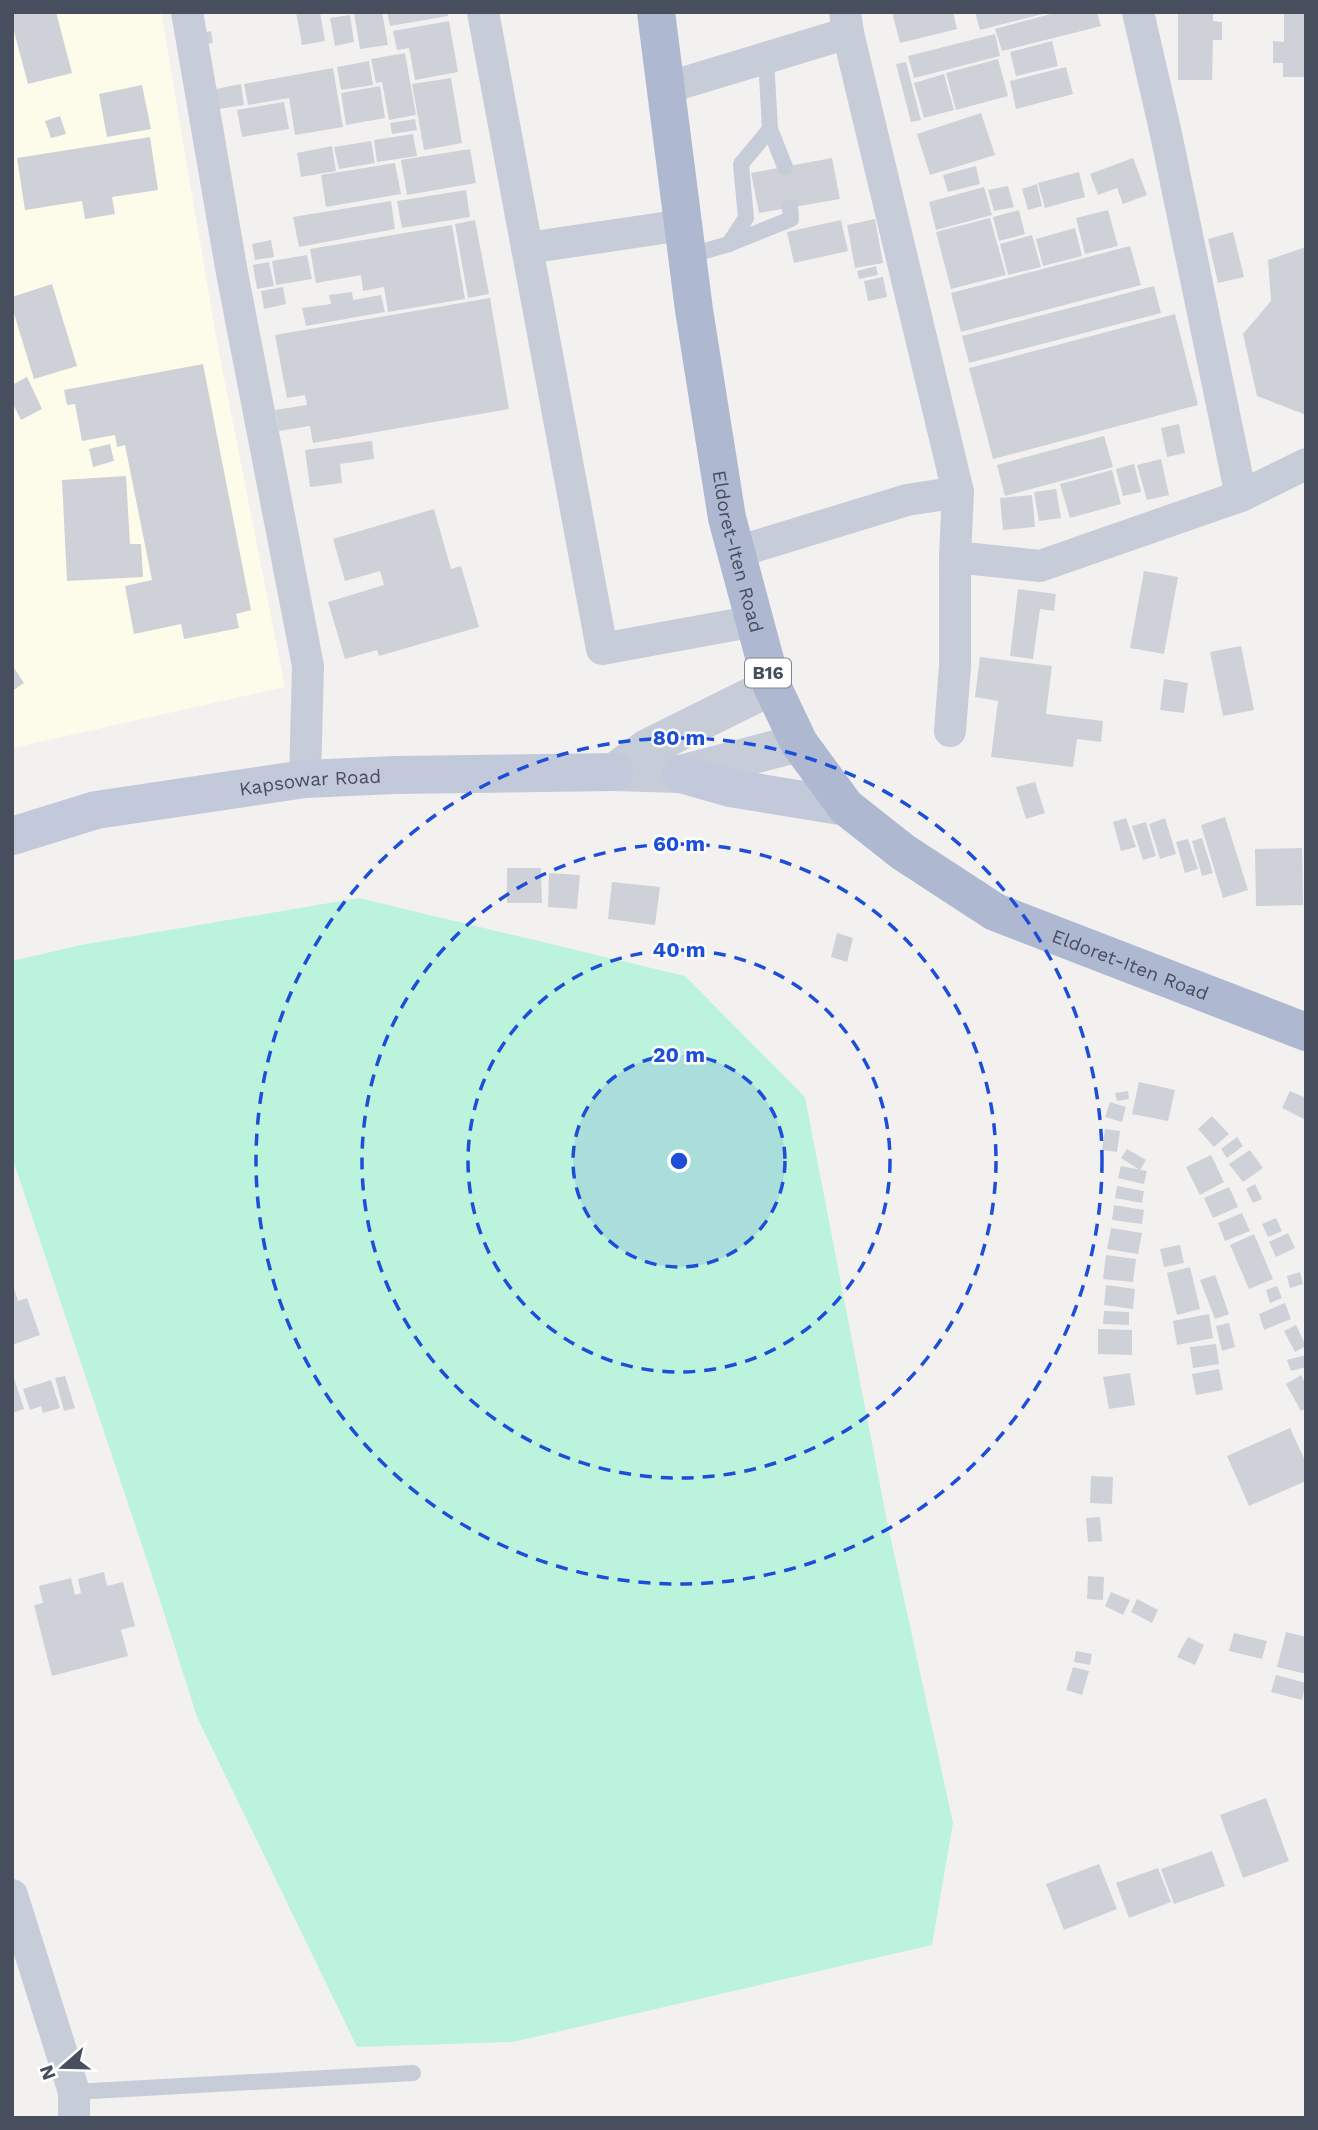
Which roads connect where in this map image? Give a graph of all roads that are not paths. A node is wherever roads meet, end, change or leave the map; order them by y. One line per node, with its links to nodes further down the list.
1 (187, 12): 25 (street)
2 (483, 12): 13 (street)
3 (656, 12): 7 (main road, Eldoret-Iten Road / B16)
4 (1138, 12): 16 (street)
5 (847, 22): 6 (street); 15 (street)
6 (766, 58): 7 (street); 8 (lane)
7 (666, 88): 11 (main road, Eldoret-Iten Road / B16)
8 (770, 129): 9 (lane); 12 (lane)
9 (785, 167)
10 (790, 207): 12 (lane)
11 (686, 240): 12 (lane); 13 (street); 17 (main road, Eldoret-Iten Road / B16)
12 (729, 244)
13 (527, 248): 19 (street)
14 (1306, 464): 16 (street)
15 (958, 492): 17 (street); 18 (street)
16 (1241, 496): 18 (street)
17 (737, 552): 19 (main road, Eldoret-Iten Road / B16)
18 (955, 557): 21 (street)
19 (755, 621): 20 (main road, Eldoret-Iten Road / B16)
20 (772, 686): 22 (main road, Eldoret-Iten Road / B16); 23 (street)
21 (950, 731)
22 (799, 743): 24 (street, Kapsowar Road); 26 (main road, Eldoret-Iten Road / B16)
23 (614, 772): 24 (street, Kapsowar Road); 25 (main road, Kapsowar Road)
24 (681, 774): 26 (main road)
25 (304, 779): 27 (main road, Kapsowar Road)
26 (846, 807): 28 (main road, Eldoret-Iten Road / B16)
27 (12, 835)
28 (1306, 1032)
29 (12, 1895): 31 (street)
30 (413, 2073): 31 (lane)
31 (74, 2105)

